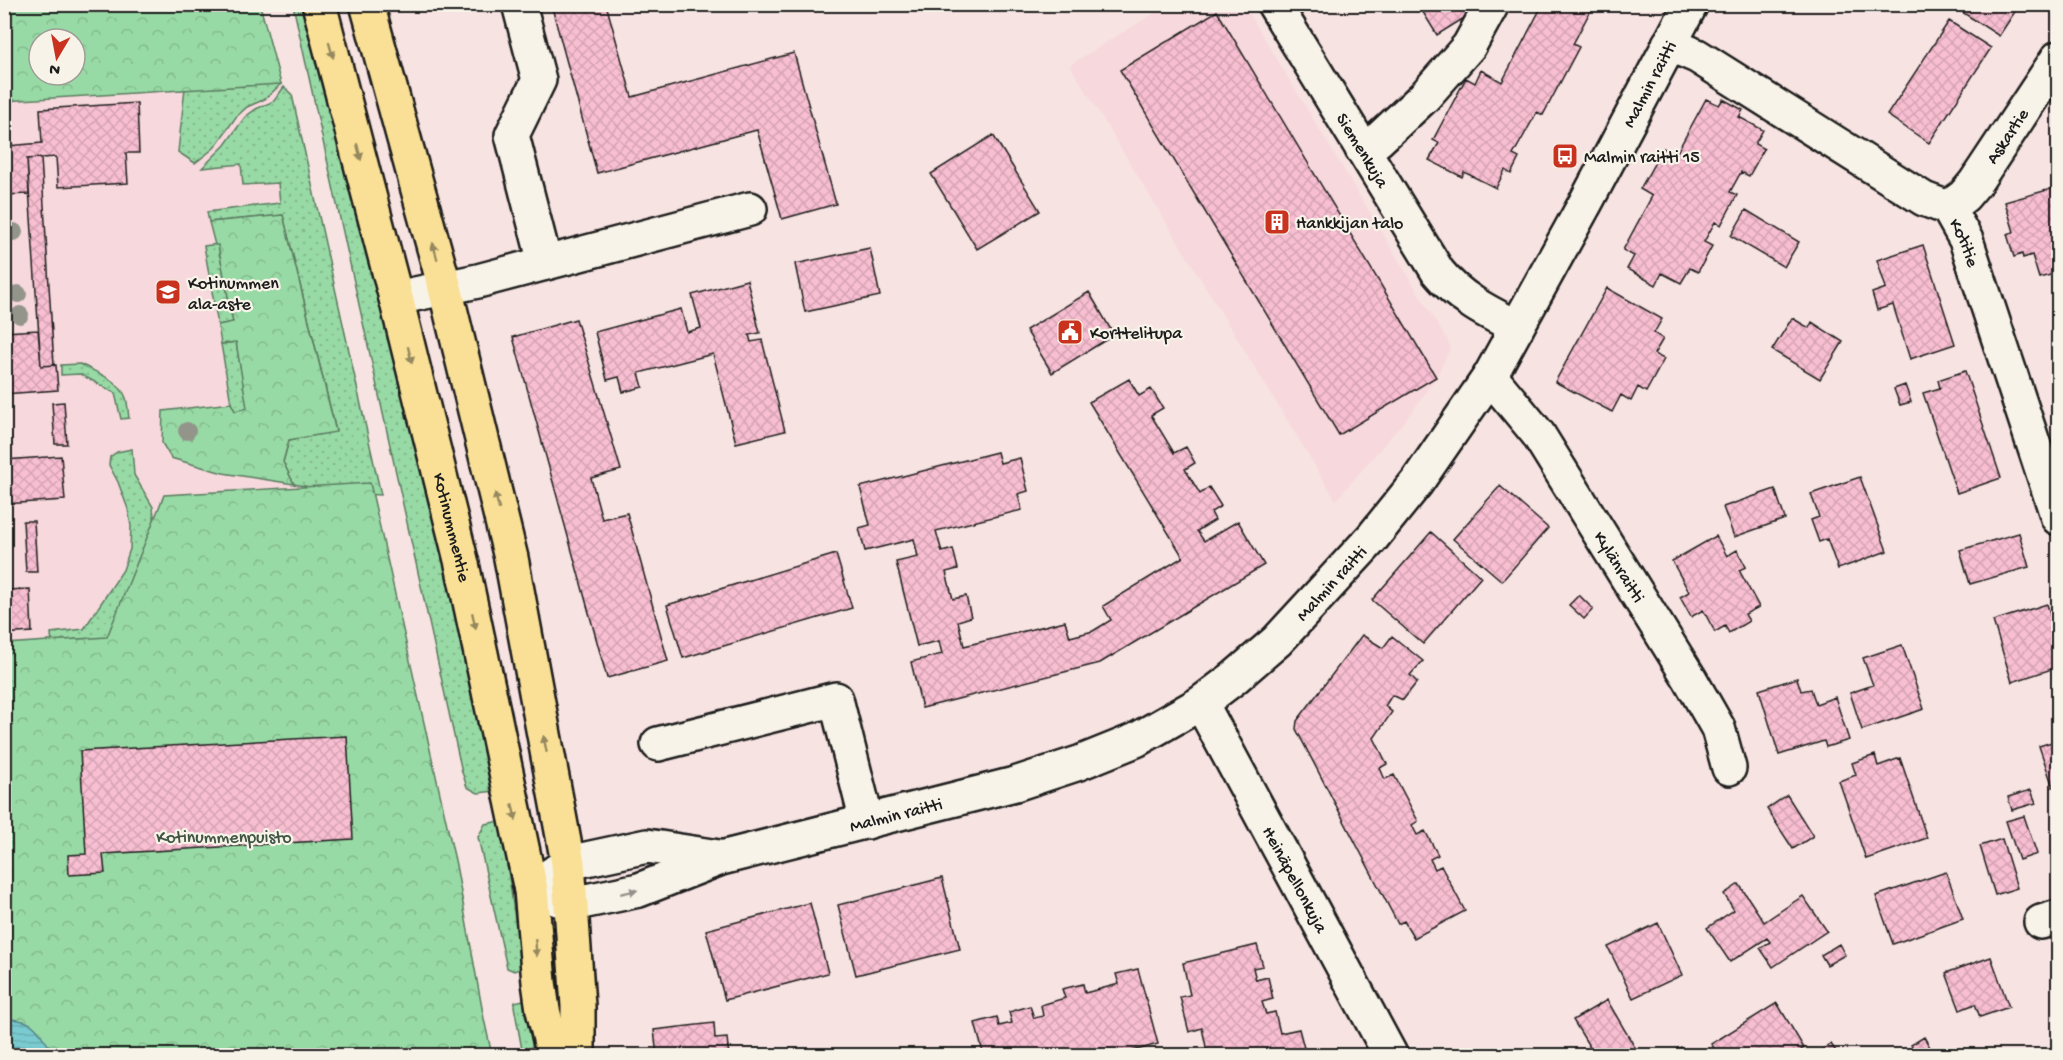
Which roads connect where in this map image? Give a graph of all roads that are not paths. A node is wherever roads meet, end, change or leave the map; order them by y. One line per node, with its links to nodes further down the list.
1 (319, 4): 14 (main road, Kotinummentie, one-way to 14)
2 (367, 4): 13 (main road, one-way to 2)
3 (519, 4): 12 (street)
4 (1275, 4): 9 (street, Siemenkuja)
5 (1492, 4): 9 (street)
6 (1691, 4): 7 (street, Malmin raitti)
7 (1669, 44): 10 (street, Kotitie); 15 (street, Malmin raitti)
8 (2058, 58): 10 (street, Askartie)
9 (1362, 149): 15 (street, Siemenkuja)
10 (1948, 207): 17 (street, Kotitie)
11 (750, 209): 12 (street)
12 (545, 262): 13 (street)
13 (445, 288): 14 (street); 23 (main road, one-way to 13)
14 (396, 298): 24 (main road, Kotinummentie, one-way to 24)
15 (1517, 327): 16 (street, Malmin raitti)
16 (1490, 376): 18 (street, Malmin raitti); 20 (street, Kylänraitti)
17 (2058, 518)
18 (1201, 703): 21 (street, Malmin raitti); 28 (street, Heinäpellonkuja)
19 (658, 744): 21 (street)
20 (1729, 768)
21 (867, 822): 22 (street, Malmin raitti)
22 (721, 858): 23 (street, Malmin raitti); 25 (street, Malmin raitti, one-way to 22)
23 (568, 863): 24 (street, Malmin raitti); 25 (main road)
24 (531, 890): 25 (street, Malmin raitti); 26 (main road, Kotinummentie, one-way to 26)
25 (572, 903): 27 (main road)
26 (554, 1056)
27 (578, 1056)
28 (1391, 1056)

